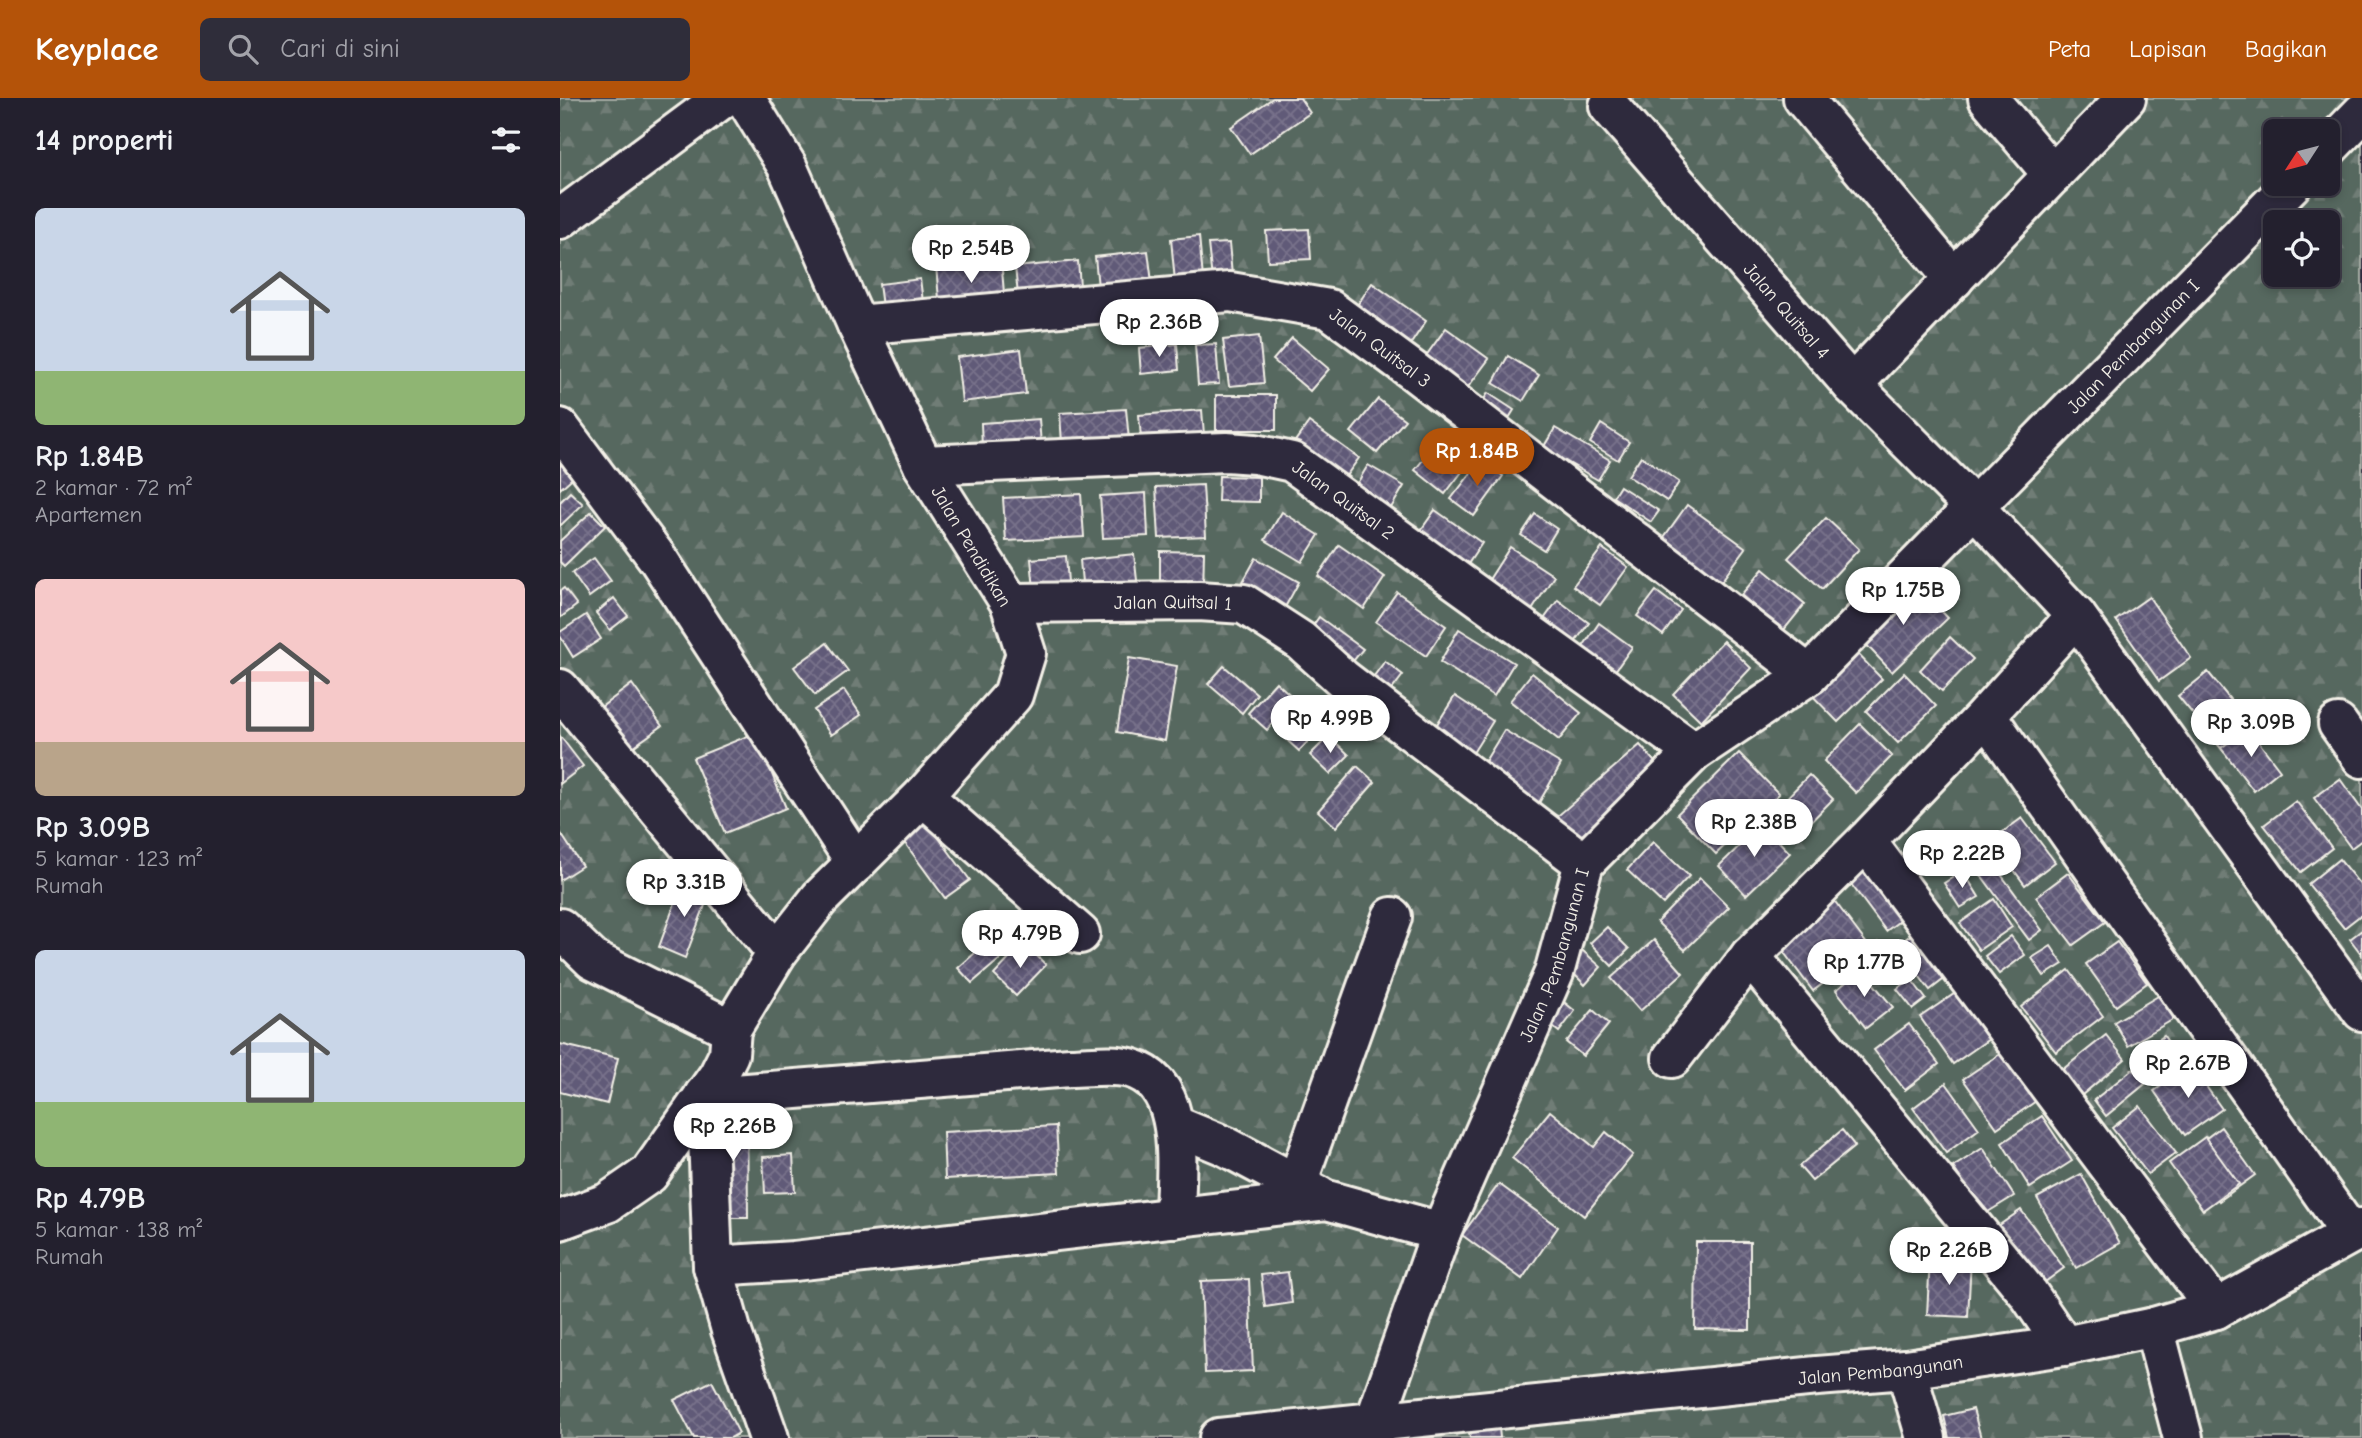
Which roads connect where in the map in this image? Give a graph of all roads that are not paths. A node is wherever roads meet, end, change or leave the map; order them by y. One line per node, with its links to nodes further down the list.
1 (723, 98): 11 (street)
2 (746, 98): 13 (street, Jalan Pendidikan)
3 (1803, 98): 12 (street)
4 (1988, 98): 9 (street)
5 (2126, 98): 9 (street)
6 (1609, 106): 14 (street, Jalan Quitsal 4)
7 (2362, 113): 8 (street)
8 (2340, 136)
9 (2053, 175): 12 (street)
10 (2280, 196): 17 (street, Jalan Pembangunan I)
11 (560, 219)
12 (1954, 279): 14 (street)
13 (857, 325): 16 (street, Jalan Pendidikan); 20 (street, Jalan Quitsal 3)
14 (1852, 385): 17 (street, Jalan Quitsal 4)
15 (560, 428): 28 (street)
16 (923, 465): 18 (street, Jalan Pendidikan); 24 (street, Jalan Quitsal 2)
17 (1973, 506): 19 (street, Jalan Quitsal 4); 20 (street, Jalan .Pembangunan I)
18 (1010, 603): 26 (street, Jalan Pendidikan); 29 (street, Jalan Quitsal 1)
19 (2076, 616): 22 (street); 35 (street, Jalan Quitsal 4)
20 (1809, 675): 24 (street, Jalan .Pembangunan I)
21 (560, 689): 33 (street)
22 (1986, 715): 27 (street); 42 (street)
23 (2338, 724): 25 (street)
24 (1694, 752): 29 (street, Jalan .Pembangunan I)
25 (2362, 758)
26 (923, 796): 28 (street, Jalan Pendidikan); 32 (street)
27 (1866, 841): 34 (street); 45 (street)
28 (856, 863): 33 (street, Jalan Pendidikan)
29 (1584, 863): 43 (street, Jalan .Pembangunan I)
30 (1392, 918): 39 (street)
31 (560, 928): 37 (street)
32 (1080, 934)
33 (777, 953): 37 (street, Jalan Pendidikan)
34 (1750, 956): 36 (street); 47 (street)
35 (2362, 1011)
36 (1672, 1058)
37 (718, 1070): 38 (street); 41 (street, Jalan Pendidikan); 44 (street)
38 (1174, 1125): 39 (street); 40 (street)
39 (1312, 1192): 40 (street); 43 (street)
40 (1175, 1218): 44 (street)
41 (560, 1220)
42 (2356, 1231): 45 (street, Jalan Pembangunan)
43 (1441, 1232): 49 (street, Jalan .Pembangunan I)
44 (713, 1266): 51 (street)
45 (2216, 1309): 46 (street, Jalan Pembangunan)
46 (2154, 1327): 47 (street, Jalan Pembangunan); 54 (street)
47 (2064, 1346): 48 (street, Jalan Pembangunan)
48 (1906, 1369): 50 (street, Jalan Pembangunan); 53 (street)
49 (1375, 1421): 50 (street, Jalan Pembangunan); 52 (street, Jalan Pembangunan)
50 (1432, 1428)
51 (769, 1438)
52 (1219, 1438)
53 (1926, 1438)
54 (2183, 1438)

